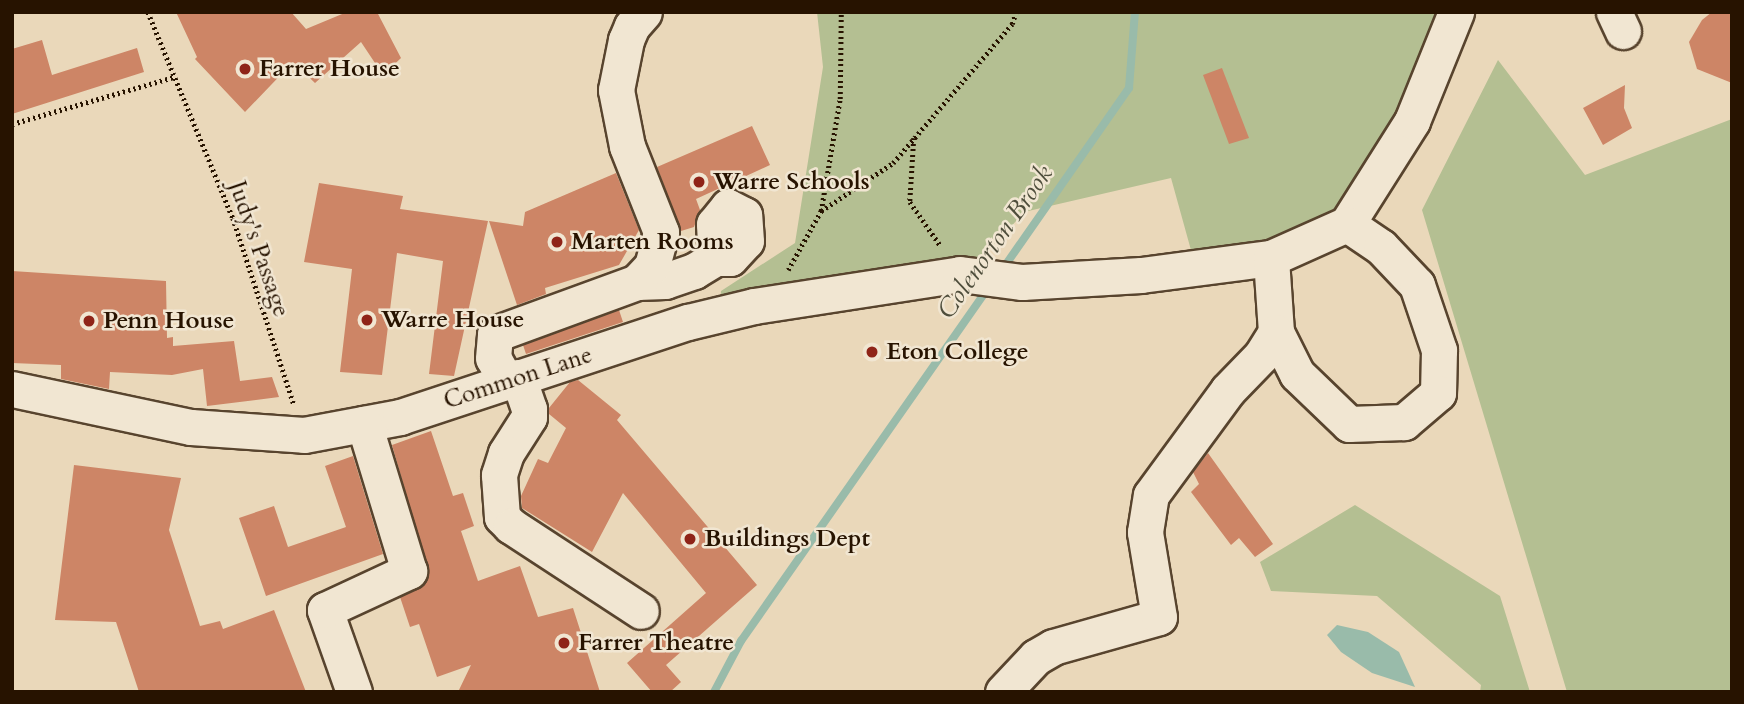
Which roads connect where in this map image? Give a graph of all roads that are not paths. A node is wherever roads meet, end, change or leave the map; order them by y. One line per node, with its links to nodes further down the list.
1 (644, 12): 6 (street)
2 (1456, 12): 3 (street)
3 (1346, 224): 5 (street); 7 (street)
4 (716, 258): 6 (street)
5 (1271, 258): 7 (street); 8 (street, Common Lane)
6 (637, 282): 8 (street)
7 (1276, 332): 13 (street)
8 (512, 379): 10 (street, Common Lane); 11 (street)
9 (12, 390): 10 (street, Common Lane)
10 (364, 424): 12 (street)
11 (641, 611)
12 (354, 692)
13 (1003, 692)

